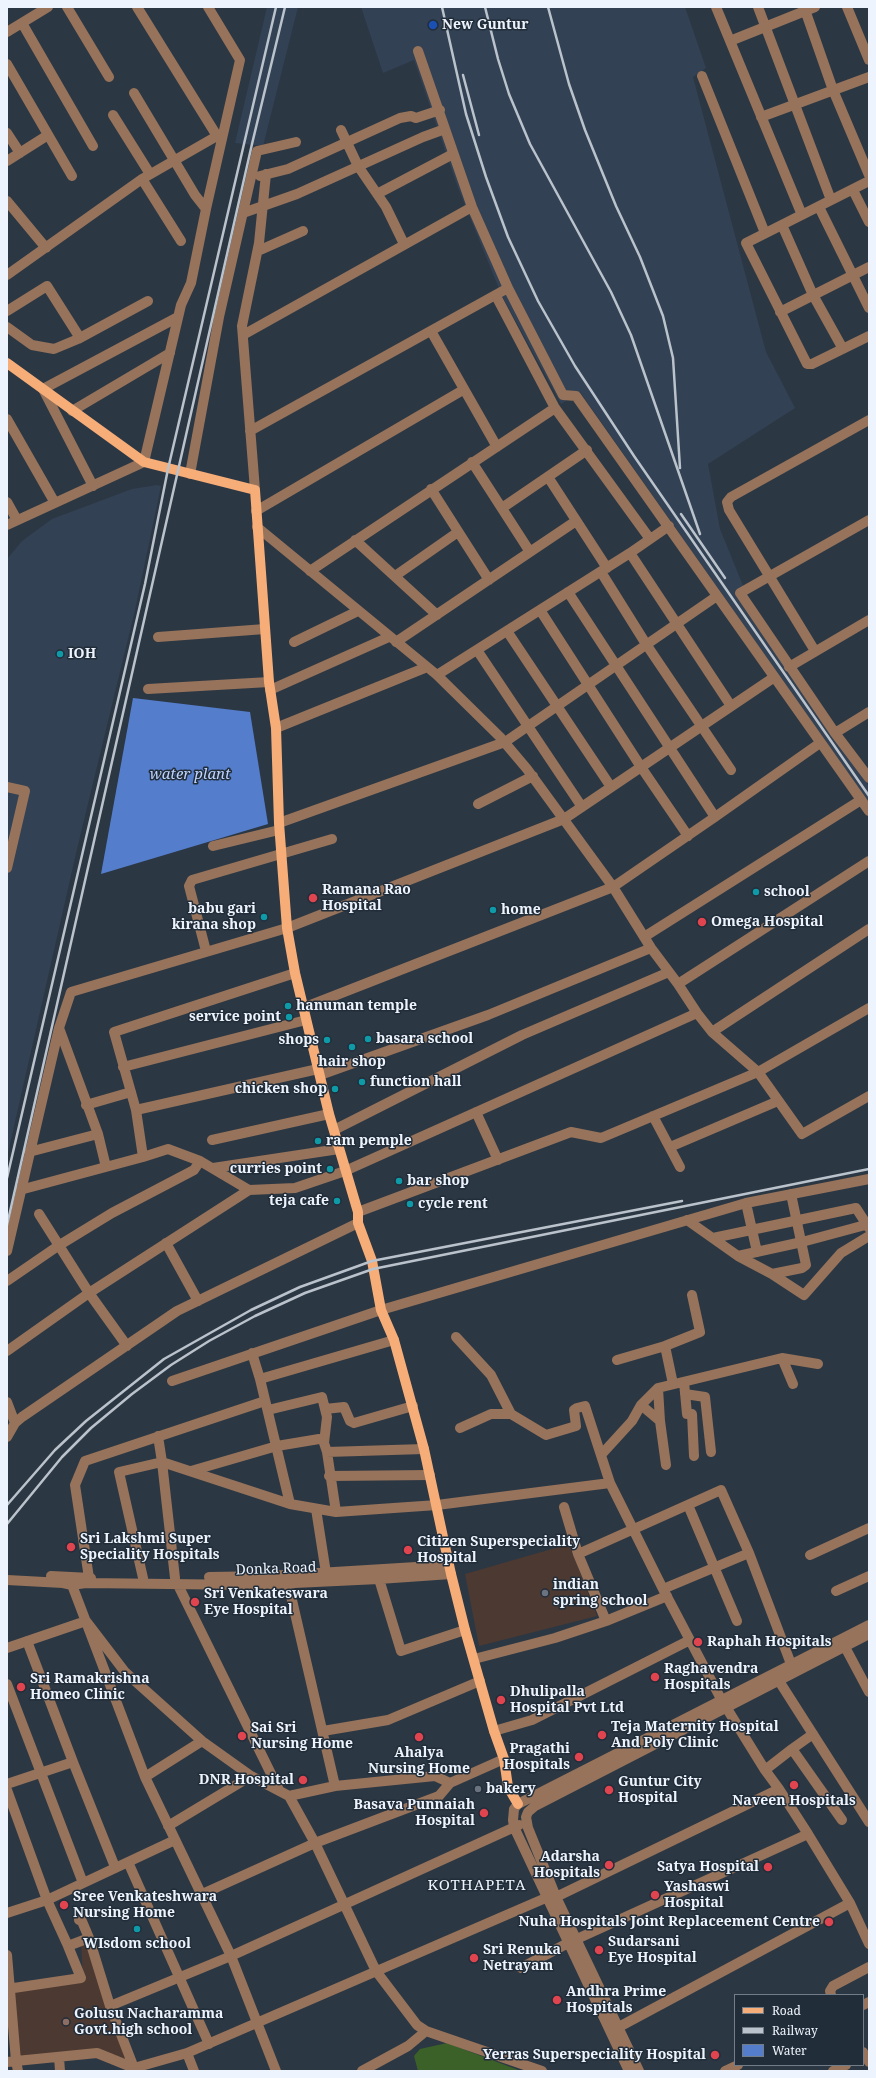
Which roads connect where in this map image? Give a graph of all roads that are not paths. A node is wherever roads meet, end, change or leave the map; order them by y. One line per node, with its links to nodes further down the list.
1 (48, 7): 9 (street)
2 (67, 7): 17 (street)
3 (136, 7): 34 (street)
4 (208, 7): 50 (street)
5 (716, 7): 12 (street)
6 (758, 7): 10 (street)
7 (847, 7): 14 (street)
8 (808, 8): 10 (street); 19 (street)
9 (22, 23): 11 (street); 31 (street)
10 (765, 27): 12 (street); 21 (street)
11 (7, 32)
12 (730, 41): 24 (street)
13 (418, 51): 22 (street)
14 (869, 60)
15 (7, 64): 28 (street)
16 (702, 76): 56 (street)
17 (109, 77)
18 (869, 77): 19 (street)
19 (833, 90): 21 (street); 38 (street)
20 (134, 92): 34 (street)
21 (795, 105): 24 (street); 46 (street)
22 (440, 110): 25 (street); 30 (street)
23 (113, 115): 40 (street)
24 (761, 117): 52 (street)
25 (445, 129): 33 (street); 36 (street)
26 (341, 130): 30 (street)
27 (7, 133): 32 (street)
28 (48, 135): 32 (street); 39 (street)
29 (296, 142): 41 (street)
30 (346, 142): 36 (street); 37 (street)
31 (93, 146)
32 (20, 153): 35 (street)
33 (454, 154): 44 (street); 49 (street)
34 (174, 159): 40 (street); 50 (street)
35 (7, 161)
36 (358, 166): 44 (street); 47 (street)
37 (266, 174): 41 (street); 47 (street)
38 (869, 174)
39 (72, 176)
40 (146, 176): 57 (street); 59 (street)
41 (251, 179): 51 (street)
42 (869, 181): 43 (street)
43 (853, 190): 46 (street); 53 (street)
44 (377, 194): 58 (street)
45 (7, 200): 59 (street)
46 (831, 200): 48 (street)
47 (263, 206): 51 (street); 60 (street)
48 (819, 207): 52 (street); 63 (street)
49 (472, 208): 58 (street); 64 (street)
50 (206, 209): 71 (street)
51 (243, 213): 91 (street)
52 (802, 215): 54 (street)
53 (869, 222)
54 (782, 225): 56 (street); 65 (street)
55 (303, 231): 60 (street)
56 (765, 233): 70 (street)
57 (181, 241)
58 (404, 244): 74 (street)
59 (46, 248): 62 (street)
60 (258, 251): 74 (street)
61 (869, 267): 63 (street)
62 (7, 275)
63 (852, 275): 65 (street); 68 (street)
64 (508, 288): 66 (street); 104 (street)
65 (814, 295): 70 (street); 77 (street)
66 (496, 296): 73 (street); 82 (street)
67 (148, 301): 76 (street)
68 (869, 308)
69 (7, 311): 76 (street)
70 (780, 312): 77 (street)
71 (178, 317): 78 (street); 80 (street)
72 (7, 327): 76 (street)
73 (431, 331): 81 (street); 86 (street)
74 (243, 335): 86 (street)
75 (869, 336): 77 (street)
76 (80, 338)
77 (843, 349)
78 (170, 353): 83 (street); 89 (street)
79 (7, 363): 80 (main road)
80 (43, 389): 83 (main road); 93 (street)
81 (463, 390): 87 (street); 99 (street)
82 (555, 408): 87 (street); 88 (street)
83 (72, 411): 89 (main road)
84 (7, 419): 97 (street)
85 (869, 420): 114 (street)
86 (250, 430): 95 (street)
87 (497, 447): 90 (street)
88 (587, 450): 92 (street); 107 (street)
89 (144, 462): 91 (main road); 93 (street)
90 (472, 462): 94 (street); 98 (street)
91 (190, 474): 95 (main road)
92 (548, 477): 98 (street); 102 (street)
93 (93, 486): 97 (street)
94 (431, 489): 106 (street); 108 (street)
95 (255, 490): 99 (main road)
96 (7, 502): 100 (street)
97 (55, 503): 100 (street)
98 (502, 508): 109 (street)
99 (256, 511): 105 (main road)
100 (18, 520): 103 (street)
101 (869, 520): 114 (street)
102 (576, 521): 109 (street); 111 (street)
103 (7, 525)
104 (669, 526): 107 (street); 117 (street)
105 (257, 527): 112 (street); 123 (main road)
106 (458, 532): 113 (street); 115 (street)
107 (650, 539): 110 (street)
108 (355, 540): 112 (street); 113 (street)
109 (530, 552): 115 (street)
110 (630, 553): 111 (street); 122 (street)
111 (604, 570): 116 (street); 128 (street)
112 (310, 571): 119 (street)
113 (394, 576): 120 (street)
114 (770, 576): 130 (street); 133 (street)
115 (489, 580): 120 (street)
116 (568, 592): 118 (street); 131 (street)
117 (717, 596): 122 (street); 135 (street)
118 (540, 610): 124 (street); 136 (street)
119 (358, 611): 126 (street); 127 (street)
120 (437, 615): 126 (street)
121 (869, 620): 130 (street)
122 (675, 625): 128 (street); 140 (street)
123 (265, 629): 125 (street); 137 (main road)
124 (508, 631): 129 (street); 139 (street)
125 (158, 637)
126 (393, 640): 132 (street); 137 (street)
127 (294, 642)
128 (646, 644): 131 (street); 143 (street)
129 (477, 650): 134 (street); 142 (street)
130 (815, 652): 133 (street)
131 (616, 665): 136 (street); 148 (street)
132 (427, 667): 134 (street); 144 (street)
133 (789, 667): 145 (street)
134 (437, 675): 146 (street)
135 (773, 678): 140 (street); 147 (street)
136 (587, 684): 139 (street); 149 (street)
137 (269, 686): 138 (street); 144 (main road)
138 (148, 688)
139 (557, 705): 142 (street); 154 (street)
140 (731, 706): 143 (street)
141 (869, 712): 145 (street)
142 (528, 726): 146 (street); 157 (street)
143 (701, 726): 148 (street); 150 (street)
144 (276, 728): 161 (main road)
145 (835, 733): 152 (street)
146 (505, 742): 151 (street); 161 (street)
147 (820, 743): 155 (street); 159 (street)
148 (671, 747): 149 (street); 159 (street)
149 (641, 767): 154 (street); 162 (street)
150 (731, 770)
151 (533, 776): 156 (street); 160 (street)
152 (869, 778)
153 (7, 787): 167 (street)
154 (611, 787): 157 (street)
155 (861, 800): 158 (street); 171 (street)
156 (478, 804)
157 (582, 807): 160 (street)
158 (869, 811)
159 (715, 818): 162 (street)
160 (564, 819): 168 (street); 169 (street)
161 (279, 826): 164 (street); 165 (main road)
162 (688, 836): 168 (street)
163 (332, 839): 165 (street)
164 (213, 846)
165 (281, 854): 169 (main road); 173 (street)
166 (869, 861): 176 (street)
167 (7, 868)
168 (613, 887): 171 (street); 177 (street)
169 (287, 928): 173 (street); 175 (main road)
170 (869, 929): 182 (street)
171 (644, 937): 172 (street)
172 (651, 948): 174 (street); 184 (street)
173 (206, 951): 181 (street)
174 (669, 972): 176 (street); 194 (street)
175 (295, 973): 177 (main road); 183 (street)
176 (678, 984): 179 (street)
177 (303, 1008): 180 (main road)
178 (869, 1008): 185 (street)
179 (697, 1013): 182 (street); 191 (street)
180 (306, 1020): 183 (street); 184 (main road)
181 (59, 1028): 189 (street); 199 (street)
182 (712, 1032): 185 (street)
183 (123, 1067): 186 (street)
184 (319, 1072): 190 (street); 192 (main road)
185 (758, 1072): 188 (street); 193 (street)
186 (131, 1092): 189 (street); 190 (street)
187 (869, 1096): 188 (street)
188 (778, 1101): 197 (street)
189 (86, 1105): 195 (street)
190 (136, 1110): 200 (street)
191 (476, 1112): 201 (street); 206 (street)
192 (329, 1114): 194 (main road); 196 (street)
193 (653, 1116): 197 (street); 201 (street)
194 (334, 1130): 198 (main road)
195 (98, 1134): 199 (street); 203 (street)
196 (212, 1140)
197 (670, 1147): 204 (street)
198 (339, 1149): 205 (street); 206 (main road)
199 (29, 1152): 208 (street)
200 (143, 1157): 202 (street); 203 (street)
201 (498, 1160): 212 (street)
202 (200, 1161): 205 (street); 223 (street)
203 (106, 1167): 208 (street)
204 (680, 1167)
205 (213, 1168): 209 (street)
206 (345, 1171): 209 (street); 212 (main road)
207 (869, 1179): 210 (street)
208 (20, 1190): 224 (street)
209 (249, 1190): 222 (street)
210 (791, 1194): 211 (street); 215 (street)
211 (746, 1203): 214 (street); 218 (street)
212 (358, 1212): 216 (main road)
213 (38, 1214): 223 (street)
214 (687, 1220): 220 (street); 232 (street)
215 (798, 1221): 217 (street); 218 (street); 221 (street)
216 (358, 1223): 231 (street); 232 (main road)
217 (868, 1225): 221 (street)
218 (753, 1230): 220 (street); 225 (street)
219 (869, 1236): 227 (street)
220 (713, 1238): 226 (street)
221 (802, 1242): 225 (street); 227 (street)
222 (166, 1243): 229 (street); 231 (street)
223 (58, 1246): 228 (street); 229 (street)
224 (7, 1251)
225 (757, 1252): 226 (street)
226 (738, 1256): 227 (street)
227 (772, 1274)
228 (7, 1281)
229 (89, 1293): 235 (street); 237 (street)
230 (692, 1295): 236 (street)
231 (198, 1301): 235 (street)
232 (382, 1310): 234 (main road); 238 (street)
233 (456, 1337): 254 (street)
234 (394, 1340): 242 (street); 252 (main road)
235 (127, 1346): 256 (street)
236 (665, 1346): 240 (street); 245 (street)
237 (7, 1351)
238 (252, 1353): 242 (street); 243 (street)
239 (782, 1358): 241 (street); 244 (street); 246 (street)
240 (617, 1360)
241 (818, 1364)
242 (260, 1379): 251 (street)
243 (172, 1380)
244 (684, 1382): 245 (street); 248 (street)
245 (673, 1384): 247 (street)
246 (794, 1384)
247 (658, 1388): 250 (street); 255 (street)
248 (685, 1394): 263 (street); 265 (street)
249 (7, 1402): 256 (street)
250 (641, 1405): 255 (street); 264 (street)
251 (266, 1406): 253 (street); 258 (street); 260 (street)
252 (413, 1406): 253 (street); 262 (main road)
253 (325, 1409): 261 (street)
254 (511, 1414): 257 (street); 264 (street)
255 (660, 1421): 267 (street)
256 (15, 1423): 259 (street)
257 (460, 1428)
258 (158, 1436): 266 (street); 288 (street)
259 (7, 1437)
260 (277, 1446): 261 (street); 268 (street); 272 (street)
261 (325, 1447): 262 (street); 269 (street)
262 (424, 1449): 270 (main road)
263 (711, 1452)
264 (601, 1455): 271 (street)
265 (694, 1456)
266 (162, 1462): 268 (street); 289 (street); 292 (street)
267 (666, 1465)
268 (192, 1471): 272 (street)
269 (330, 1476): 270 (street); 277 (street)
270 (430, 1476): 273 (main road)
271 (610, 1483): 273 (street); 279 (street)
272 (290, 1504): 276 (street)
273 (437, 1505): 277 (street); 284 (main road)
274 (688, 1505): 279 (street); 280 (street); 283 (street)
275 (564, 1507): 281 (street)
276 (316, 1509): 277 (street); 285 (street)
277 (336, 1512)
278 (869, 1528): 282 (street)
279 (634, 1530): 281 (street); 295 (street)
280 (749, 1553): 283 (street); 308 (street)
281 (578, 1554): 298 (street)
282 (810, 1555)
283 (715, 1567): 295 (street); 299 (street)
284 (450, 1569): 285 (street, Donka Road); 290 (street, Donka Road); 301 (main road)
285 (326, 1573): 292 (street, Donka Road)
286 (7, 1574): 288 (street, Donka Road)
287 (869, 1576): 296 (street)
288 (89, 1578): 289 (street, Donka Road)
289 (143, 1578): 292 (street, Donka Road)
290 (379, 1579): 293 (street, Donka Road); 301 (street)
291 (7, 1580): 294 (street, Donka Road)
292 (176, 1580): 293 (street, Donka Road); 294 (street, Donka Road); 331 (street)
293 (288, 1583): 315 (street)
294 (72, 1585): 297 (street)
295 (665, 1592): 298 (street); 303 (street)
296 (836, 1592)
297 (86, 1621): 304 (street); 318 (street); 325 (street)
298 (606, 1621): 307 (street)
299 (737, 1622)
300 (869, 1625): 308 (street)
301 (465, 1630): 307 (main road)
302 (869, 1634): 305 (street)
303 (690, 1640): 313 (street); 316 (street)
304 (27, 1641): 306 (street); 321 (street)
305 (845, 1647): 309 (street); 312 (street)
306 (7, 1648)
307 (474, 1659): 310 (main road)
308 (791, 1664): 313 (street)
309 (779, 1681): 314 (street); 317 (street)
310 (480, 1682): 315 (street); 316 (main road)
311 (7, 1684): 323 (street)
312 (869, 1692)
313 (720, 1699): 314 (street); 333 (street)
314 (726, 1708): 322 (street); 335 (street)
315 (323, 1731): 328 (street)
316 (494, 1731): 320 (main road)
317 (813, 1734): 319 (street); 336 (street)
318 (202, 1741): 324 (street); 325 (street)
319 (792, 1750): 322 (street); 334 (street)
320 (504, 1759): 326 (street); 333 (main road)
321 (73, 1762): 323 (street); 343 (street)
322 (765, 1770): 329 (street)
323 (42, 1773): 327 (street); 344 (street)
324 (251, 1776): 331 (street); 337 (street)
325 (145, 1777): 337 (street)
326 (450, 1783): 328 (street); 341 (street)
327 (7, 1784)
328 (335, 1786): 332 (street)
329 (780, 1789): 339 (street); 346 (street)
330 (7, 1790): 347 (street)
331 (279, 1790): 332 (street)
332 (289, 1796): 341 (street)
333 (518, 1804): 338 (street)
334 (842, 1820)
335 (526, 1822): 338 (street); 346 (street)
336 (869, 1822)
337 (168, 1826): 340 (street)
338 (514, 1826): 346 (street); 349 (street)
339 (808, 1834): 348 (street); 353 (street)
340 (175, 1840): 342 (street); 345 (street)
341 (315, 1843): 345 (street); 349 (street)
342 (128, 1862): 343 (street); 361 (street)
343 (115, 1867): 344 (street)
344 (83, 1883): 347 (street)
345 (200, 1894): 357 (street)
346 (552, 1897): 353 (street); 360 (street)
347 (47, 1900): 350 (street); 355 (street)
348 (850, 1903): 354 (street); 366 (street)
349 (344, 1904): 357 (street); 360 (street)
350 (8, 1910)
351 (79, 1920): 352 (street)
352 (89, 1938): 355 (street); 364 (street)
353 (572, 1942): 359 (street); 366 (street); 380 (street)
354 (869, 1944)
355 (68, 1946): 362 (street)
356 (7, 1955): 362 (street)
357 (232, 1956): 361 (street); 365 (street)
358 (869, 1967): 363 (street)
359 (521, 1968)
360 (376, 1971): 365 (street); 367 (street)
361 (180, 1977): 364 (street); 368 (street)
362 (9, 1989): 371 (street)
363 (831, 1994)
364 (110, 2006): 374 (street)
365 (258, 2022): 368 (street); 377 (street)
366 (618, 2028): 381 (street)
367 (426, 2031): 378 (street); 379 (street)
368 (209, 2044): 369 (street)
369 (187, 2053): 374 (street); 376 (street)
370 (59, 2057): 371 (street); 374 (street); 375 (street)
371 (14, 2065)
372 (736, 2066): 382 (street)
373 (844, 2066): 383 (street)
374 (134, 2068)
375 (60, 2071)
376 (194, 2071)
377 (276, 2071)
378 (362, 2071)
379 (542, 2071)
380 (629, 2071)
381 (639, 2071)
382 (725, 2071)
383 (834, 2071)

